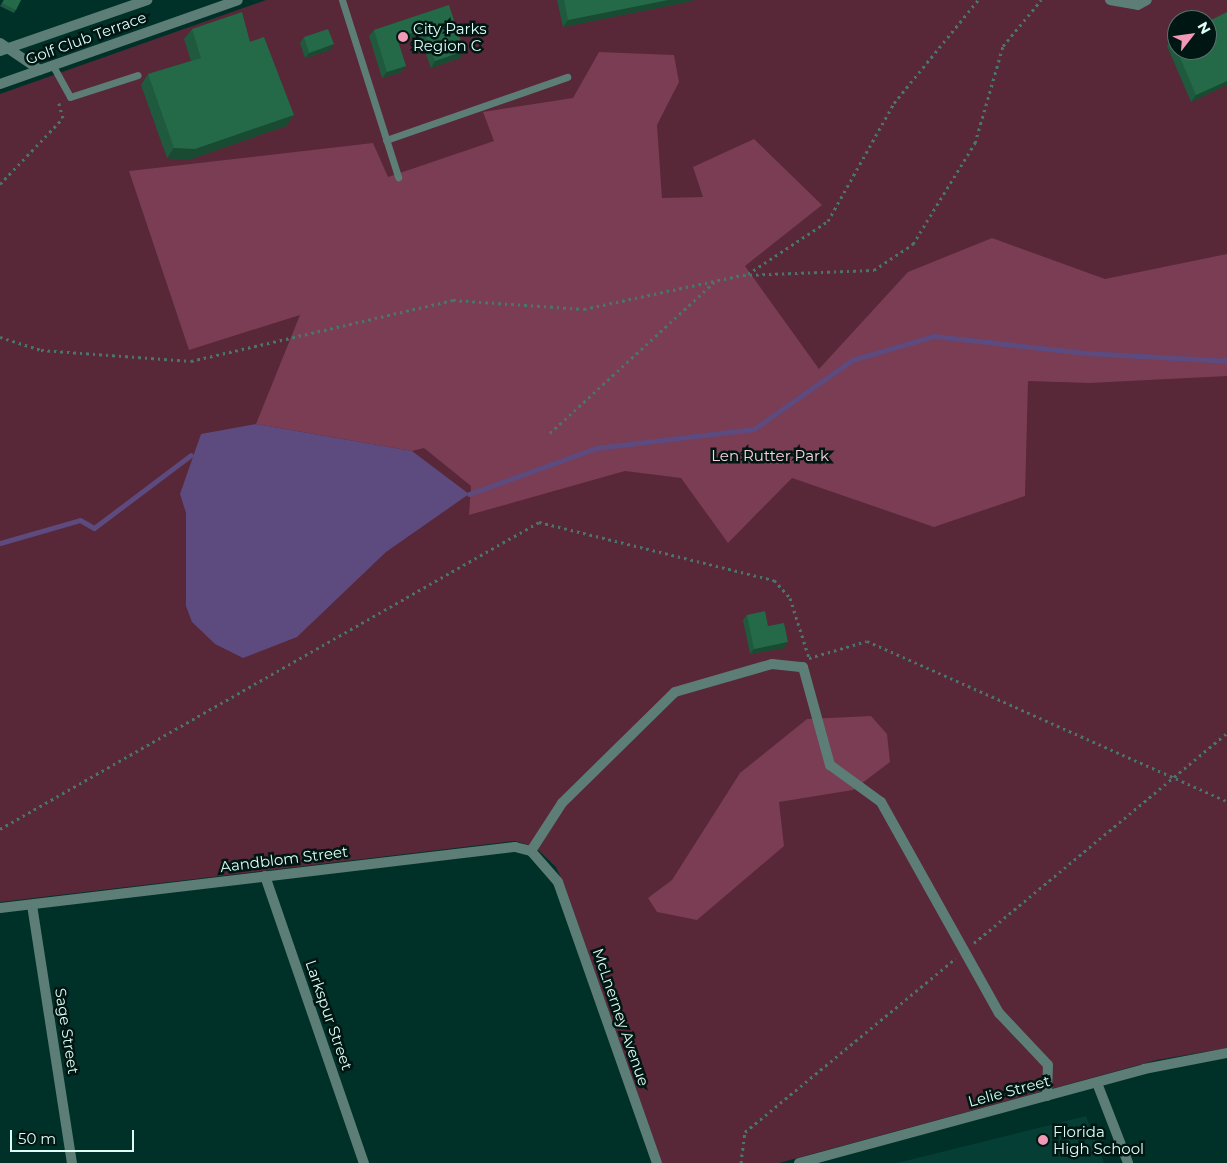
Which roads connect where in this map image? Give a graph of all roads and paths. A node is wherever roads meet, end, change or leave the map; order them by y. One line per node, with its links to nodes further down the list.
1 (147, 0): 8 (street, Golf Club Terrace)
2 (238, 0): 9 (street, Golf Club Terrace)
3 (342, 0): 15 (lane)
4 (978, 0): 18 (path)
5 (1041, 0): 19 (path)
6 (1110, 0): 7 (street)
7 (1147, 0)
8 (3, 47): 10 (street)
9 (53, 66): 10 (street, Golf Club Terrace); 11 (lane)
10 (40, 70): 13 (street, Golf Club Terrace)
11 (138, 75)
12 (567, 77): 15 (lane)
13 (0, 84)
14 (55, 93): 17 (path)
15 (386, 140): 16 (lane)
16 (398, 177)
17 (0, 184)
18 (747, 274)
19 (714, 281): 20 (path); 21 (path)
20 (0, 337)
21 (550, 433)
22 (1227, 801): 23 (path)
23 (0, 829)
24 (531, 851): 25 (street, Aandblom Street); 30 (street); 33 (street, McLnerney Avenue)
25 (265, 876): 26 (street, Aandblom Street); 32 (street, Larkspur Street)
26 (32, 904): 27 (street, Aandblom Street); 31 (street, Sage Street)
27 (0, 908)
28 (1227, 1053): 29 (street, Lelie Street)
29 (1097, 1083): 30 (street, Lelie Street); 35 (street)
30 (1047, 1096): 34 (street, Lelie Street)
31 (72, 1163)
32 (364, 1163)
33 (657, 1163)
34 (799, 1163)
35 (1128, 1163)

